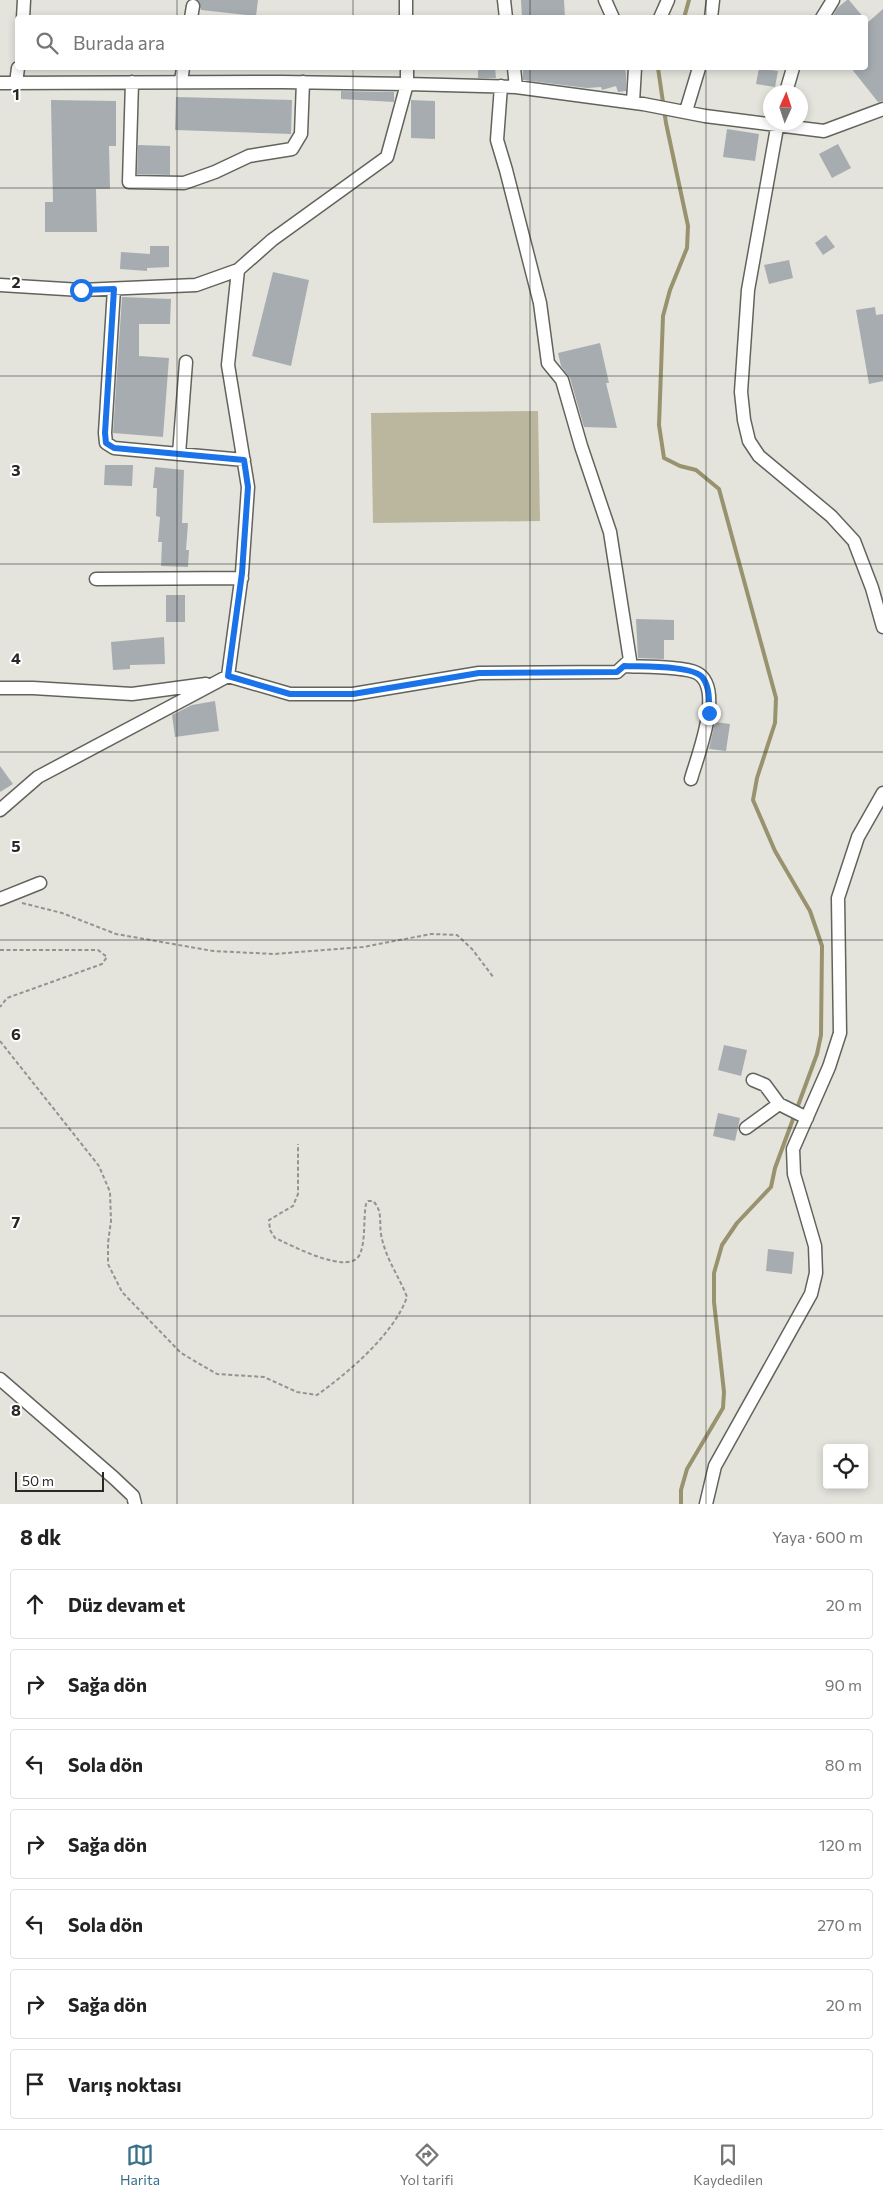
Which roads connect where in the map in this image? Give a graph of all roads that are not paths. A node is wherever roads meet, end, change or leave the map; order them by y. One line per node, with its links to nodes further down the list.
1 (24, 0): 8 (street)
2 (406, 0): 9 (street)
3 (504, 0): 10 (street)
4 (605, 0): 11 (street)
5 (668, 0): 12 (street)
6 (713, 0): 13 (street)
7 (833, 0): 14 (street)
8 (23, 15)
9 (406, 15)
10 (506, 15)
11 (612, 15)
12 (661, 15)
13 (711, 15)
14 (824, 15)
15 (18, 70): 26 (street)
16 (183, 70): 23 (street)
17 (407, 70): 27 (street)
18 (514, 70): 30 (street)
19 (635, 70): 31 (street)
20 (698, 70): 33 (street)
21 (792, 70): 28 (street)
22 (132, 82): 23 (street); 24 (street); 26 (street)
23 (181, 82): 24 (street)
24 (303, 82): 27 (street)
25 (0, 83): 26 (street)
26 (16, 83)
27 (407, 84): 29 (street); 37 (street)
28 (788, 85)
29 (501, 86): 30 (street); 46 (street)
30 (516, 87): 31 (street)
31 (638, 103): 33 (street)
32 (883, 109): 35 (street)
33 (686, 111): 34 (street)
34 (763, 122)
35 (808, 129)
36 (777, 130): 45 (street)
37 (238, 270): 39 (street); 42 (street)
38 (0, 285): 39 (street)
39 (114, 289): 41 (street)
40 (186, 362): 41 (street)
41 (179, 454): 42 (street)
42 (244, 460): 43 (street)
43 (242, 578): 44 (street); 47 (street)
44 (96, 579)
45 (883, 627)
46 (624, 666): 47 (street); 50 (street)
47 (228, 676): 48 (street)
48 (216, 682): 49 (street); 52 (street)
49 (0, 688)
50 (691, 780)
51 (883, 793): 57 (street)
52 (0, 810)
53 (40, 883): 54 (street)
54 (0, 899)
55 (753, 1080): 56 (street)
56 (779, 1104): 57 (street); 58 (street)
57 (807, 1118): 61 (street)
58 (746, 1128)
59 (0, 1378): 60 (street)
60 (135, 1504)
61 (706, 1504)

